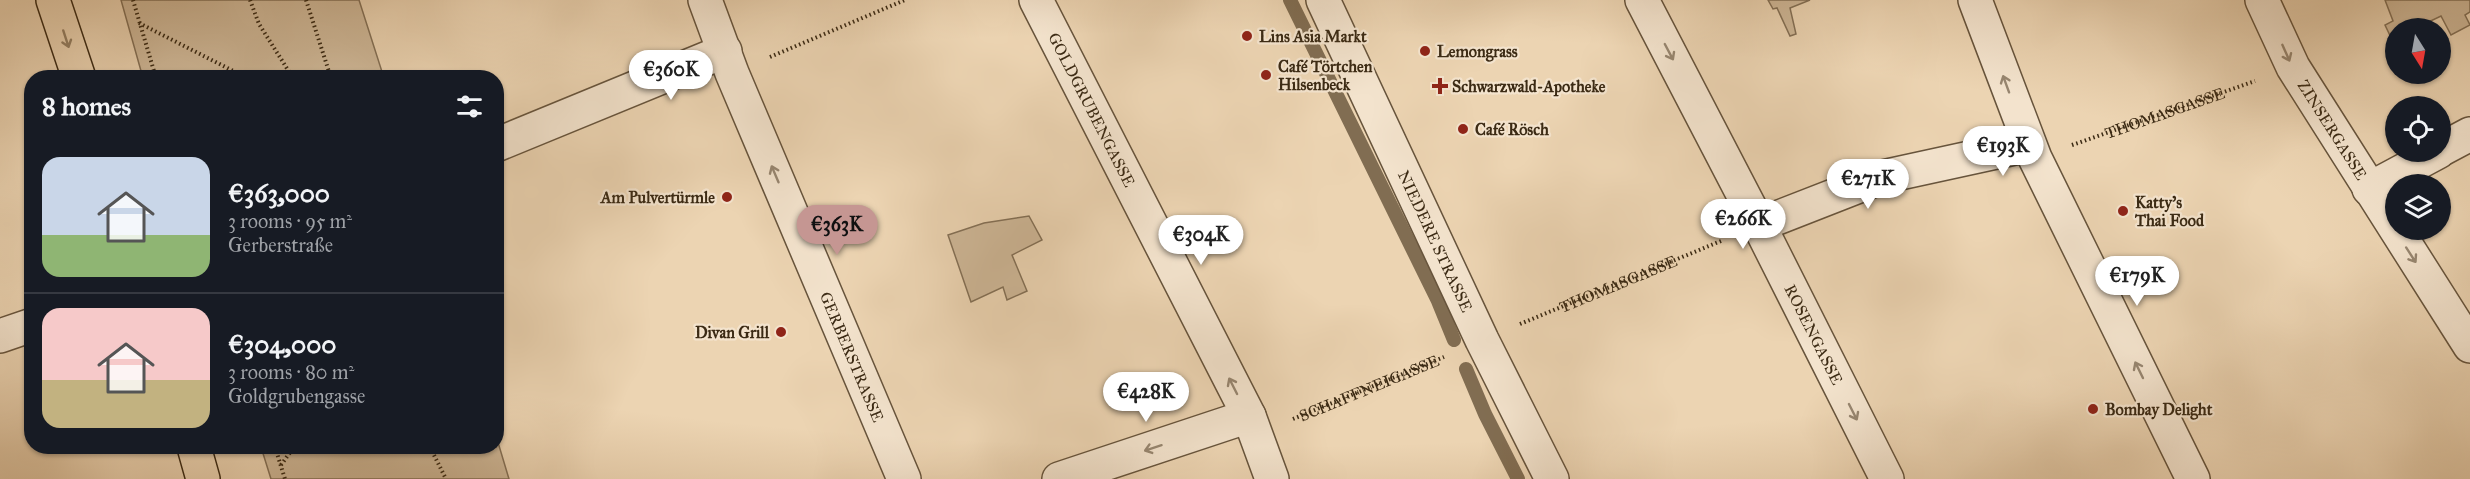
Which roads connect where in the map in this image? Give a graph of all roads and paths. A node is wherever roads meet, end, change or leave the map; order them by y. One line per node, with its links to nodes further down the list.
1 (53, 0): 15 (main road, one-way to 15)
2 (133, 0): 12 (path)
3 (250, 0): 18 (path)
4 (306, 0): 19 (path)
5 (705, 0): 13 (street, GERBERSTRASSE)
6 (905, 0): 13 (path)
7 (1036, 0): 31 (street, GOLDGRUBENGASSE, one-way to 7)
8 (1323, 0): 29 (street, NIEDERE STRASSE)
9 (1642, 0): 26 (street, ROSENGASSE, one-way to 26)
10 (1975, 0): 23 (street, one-way to 10)
11 (2262, 0): 14 (street, ZINSERGASSE, one-way to 14)
12 (139, 23): 16 (path); 17 (path)
13 (728, 62): 21 (street); 40 (street, GERBERSTRASSE, one-way to 13)
14 (2293, 67): 23 (path, THOMASGASSE); 25 (street, ZINSERGASSE)
15 (76, 70)
16 (154, 70)
17 (231, 70)
18 (288, 70)
19 (328, 70)
20 (2470, 134): 22 (street)
21 (504, 142)
22 (2451, 144)
23 (2032, 152): 26 (street); 45 (street, one-way to 23)
24 (2419, 162): 25 (street)
25 (2369, 189): 30 (street, ZINSERGASSE, one-way to 30)
26 (1759, 225): 29 (path, THOMASGASSE); 44 (street, ROSENGASSE, one-way to 44)
27 (24, 328): 28 (street)
28 (0, 336)
29 (1482, 340): 31 (path, SCHAFFNEIGASSE); 43 (street, NIEDERE STRASSE)
30 (2470, 346)
31 (1252, 425): 41 (street, one-way to 41); 42 (street, GOLDGRUBENGASSE)
32 (196, 454): 37 (main road)
33 (277, 454): 36 (path)
34 (289, 454): 36 (path)
35 (434, 454): 39 (path)
36 (281, 465): 38 (path)
37 (203, 479)
38 (285, 479)
39 (446, 479)
40 (904, 479)
41 (1059, 479)
42 (1272, 479)
43 (1552, 479)
44 (1887, 479)
45 (2193, 479)

